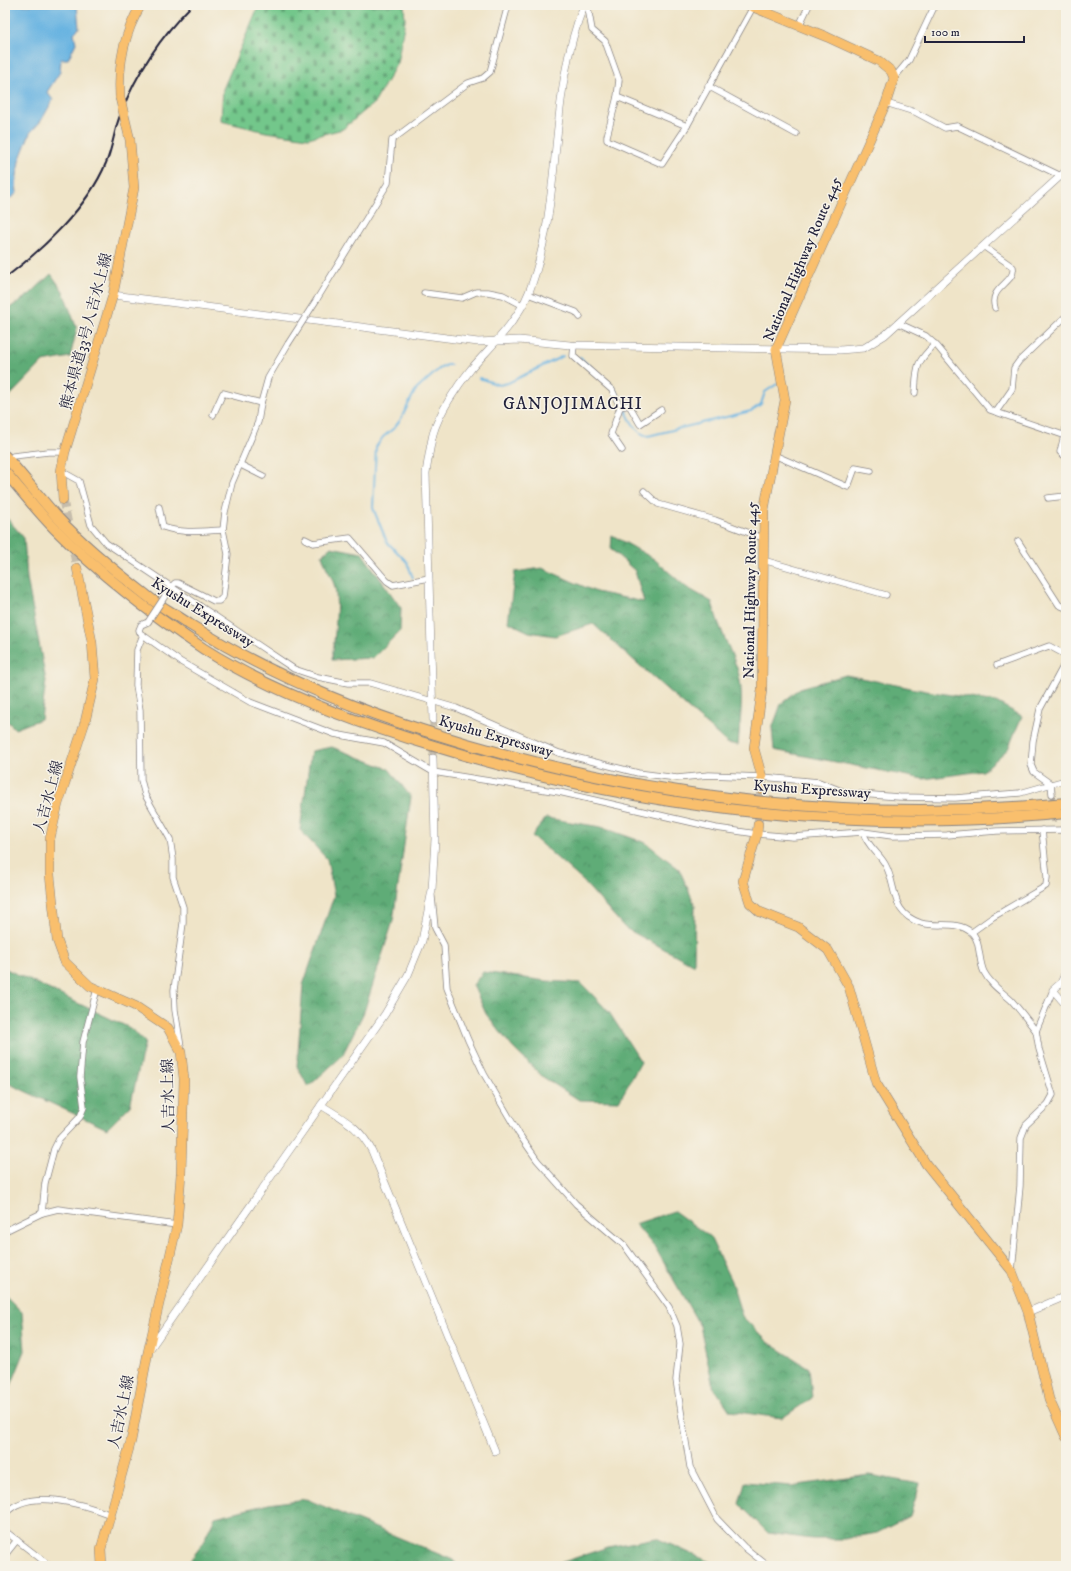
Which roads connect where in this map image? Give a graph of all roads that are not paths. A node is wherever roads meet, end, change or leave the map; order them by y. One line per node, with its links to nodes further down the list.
1 (141, 5): 20 (main road, 熊本県道33号人吉水上線, bridge)
2 (508, 5): 31 (street, bridge)
3 (809, 5): 8 (street)
4 (935, 5): 10 (street)
5 (583, 6): 12 (street); 19 (street)
6 (751, 6): 8 (main road); 11 (street)
7 (1066, 17): 9 (street)
8 (799, 26): 10 (main road)
9 (1066, 26)
10 (894, 78): 13 (main road, National Highway Route 445)
11 (708, 86): 14 (street); 15 (street)
12 (617, 97): 14 (street); 14 (street)
13 (886, 103): 16 (street); 29 (main road, National Highway Route 445)
14 (688, 126)
15 (796, 134)
16 (1063, 174): 17 (street)
17 (983, 246): 22 (street); 25 (street)
18 (424, 292): 21 (street)
19 (528, 294): 21 (street); 23 (street)
20 (113, 295): 26 (street); 39 (main road, 熊本県道33号人吉水上線)
21 (522, 305): 26 (street)
22 (995, 308)
23 (580, 317)
24 (1064, 318): 34 (street)
25 (898, 323): 27 (street); 29 (street)
26 (497, 341): 28 (street); 59 (street)
27 (935, 344): 30 (street); 34 (street)
28 (574, 345): 29 (street); 32 (street)
29 (776, 349): 40 (main road, National Highway Route 445)
30 (915, 393)
31 (261, 403): 35 (street); 43 (street)
32 (620, 407): 33 (street); 38 (street)
33 (661, 410)
34 (996, 412): 37 (street)
35 (213, 415)
36 (1066, 428): 37 (street)
37 (1065, 436): 42 (street)
38 (622, 450)
39 (65, 452): 41 (street); 44 (main road, 熊本県道33号人吉水上線)
40 (774, 455): 45 (street); 54 (main road, National Highway Route 445)
41 (9, 456): 76 (highway, Kyushu Expressway)
42 (1066, 457)
43 (241, 465): 47 (street); 53 (street)
44 (61, 471): 51 (main road, 熊本県道33号人吉水上線); 60 (street)
45 (871, 471)
46 (5, 472): 77 (highway, Kyushu Expressway)
47 (263, 476)
48 (644, 491): 54 (street)
49 (1066, 496): 50 (street)
50 (1048, 498)
51 (63, 500)
52 (159, 507): 53 (street)
53 (223, 530): 60 (street)
54 (763, 538): 57 (main road, National Highway Route 445)
55 (305, 539): 59 (street)
56 (1018, 540): 62 (street)
57 (763, 560): 61 (street); 71 (main road, National Highway Route 445)
58 (77, 568): 88 (main road, 人吉水上線)
59 (429, 578): 67 (street)
60 (170, 588): 63 (street, bridge); 67 (street)
61 (886, 595)
62 (1066, 608)
63 (143, 635): 70 (street); 92 (street)
64 (1066, 655): 66 (street)
65 (1066, 661): 73 (street)
66 (997, 665)
67 (433, 702): 68 (street); 71 (street)
68 (433, 720)
69 (433, 758): 70 (street)
70 (432, 772): 84 (street); 85 (street)
71 (762, 777): 73 (street); 74 (main road, National Highway Route 445)
72 (1066, 780): 73 (street)
73 (1051, 784): 75 (street)
74 (761, 789)
75 (1052, 794)
76 (1066, 803)
77 (1066, 813)
78 (1054, 822): 81 (street)
79 (758, 824): 84 (main road)
80 (1042, 830): 81 (street); 83 (street); 86 (street)
81 (1055, 830): 82 (street)
82 (1066, 830)
83 (863, 832): 84 (street); 86 (street)
84 (757, 834): 97 (main road)
85 (432, 890): 93 (street); 110 (street)
86 (972, 932): 91 (street)
87 (1066, 972): 89 (street)
88 (97, 989): 92 (main road, 人吉水上線); 94 (street)
89 (1053, 990): 90 (street); 91 (street)
90 (1066, 1005)
91 (1036, 1030): 97 (street)
92 (181, 1052): 95 (main road, 人吉水上線)
93 (321, 1105): 100 (street); 102 (street)
94 (42, 1212): 95 (street); 96 (street)
95 (177, 1225): 100 (main road, 人吉水上線)
96 (5, 1231)
97 (1012, 1271): 99 (main road)
98 (1066, 1296): 99 (street)
99 (1028, 1312): 101 (main road)
100 (148, 1352): 104 (main road, 人吉水上線)
101 (1066, 1437)
102 (495, 1451)
103 (5, 1514): 104 (street)
104 (111, 1515): 108 (main road, 人吉水上線)
105 (5, 1531): 106 (street)
106 (17, 1540): 107 (street); 109 (street)
107 (5, 1555)
108 (100, 1563)
109 (50, 1566)
110 (768, 1566)

